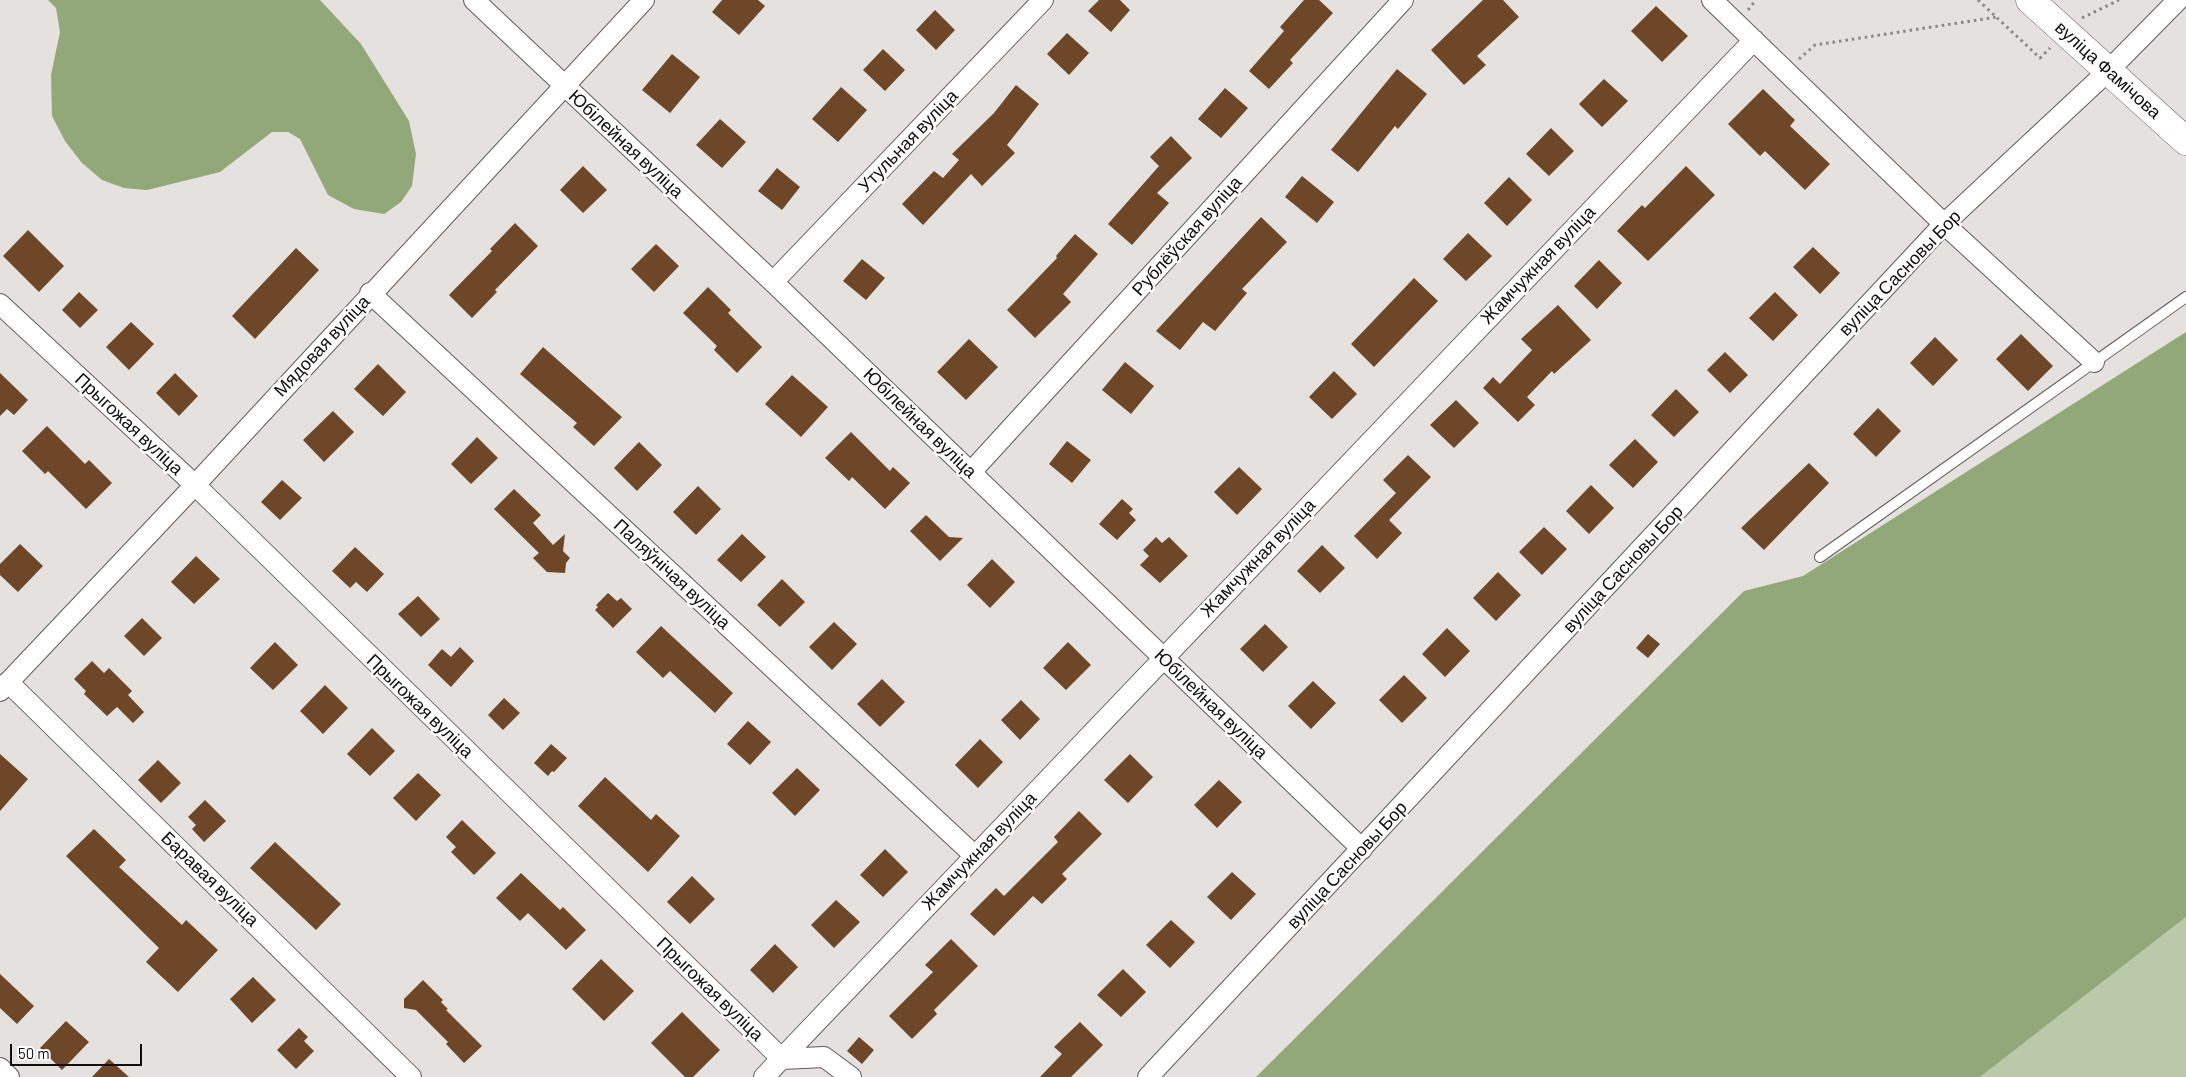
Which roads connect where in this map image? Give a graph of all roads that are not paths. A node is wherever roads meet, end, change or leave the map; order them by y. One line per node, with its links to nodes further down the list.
1 (474, 0): 10 (street, Юбілейная вуліца)
2 (644, 0): 10 (street, Мядовая вуліца)
3 (1043, 0): 13 (street, Утульная вуліца)
4 (1403, 0): 18 (street, Рублёўская вуліца)
5 (1712, 0): 8 (street)
6 (2030, 0): 9 (main road, вуліца Фамічова)
7 (2178, 0): 9 (street, вуліца Сасновы Бор)
8 (1754, 40): 12 (street); 21 (street, Жамчужная вуліца)
9 (2108, 71): 11 (main road, вуліца Фамічова); 12 (street, вуліца Сасновы Бор)
10 (562, 86): 13 (street, Юбілейная вуліца); 14 (street, Мядовая вуліца)
11 (2186, 141)
12 (1944, 224): 17 (street); 23 (street, вуліца Сасновы Бор)
13 (773, 282): 18 (street, Юбілейная вуліца)
14 (370, 293): 19 (street, Мядовая вуліца); 24 (street, Паляўнічая вуліца)
15 (2186, 297): 17 (lane)
16 (0, 304): 19 (street, Прыгожая вуліца)
17 (2094, 362): 20 (lane)
18 (971, 472): 21 (street, Юбілейная вуліца)
19 (194, 484): 22 (street, Мядовая вуліца); 25 (street, Прыгожая вуліца)
20 (1820, 556)
21 (1163, 658): 23 (street, Юбілейная вуліца); 24 (street, Жамчужная вуліца)
22 (4, 686): 28 (street, Баравая вуліца)
23 (1362, 849): 31 (street, вуліца Сасновы Бор)
24 (974, 856): 25 (street, Жамчужная вуліца)
25 (782, 1059): 29 (street, Жамчужная вуліца); 30 (street)
26 (0, 1068): 27 (street)
27 (9, 1077)
28 (411, 1077)
29 (764, 1077)
30 (851, 1077)
31 (1148, 1077)

